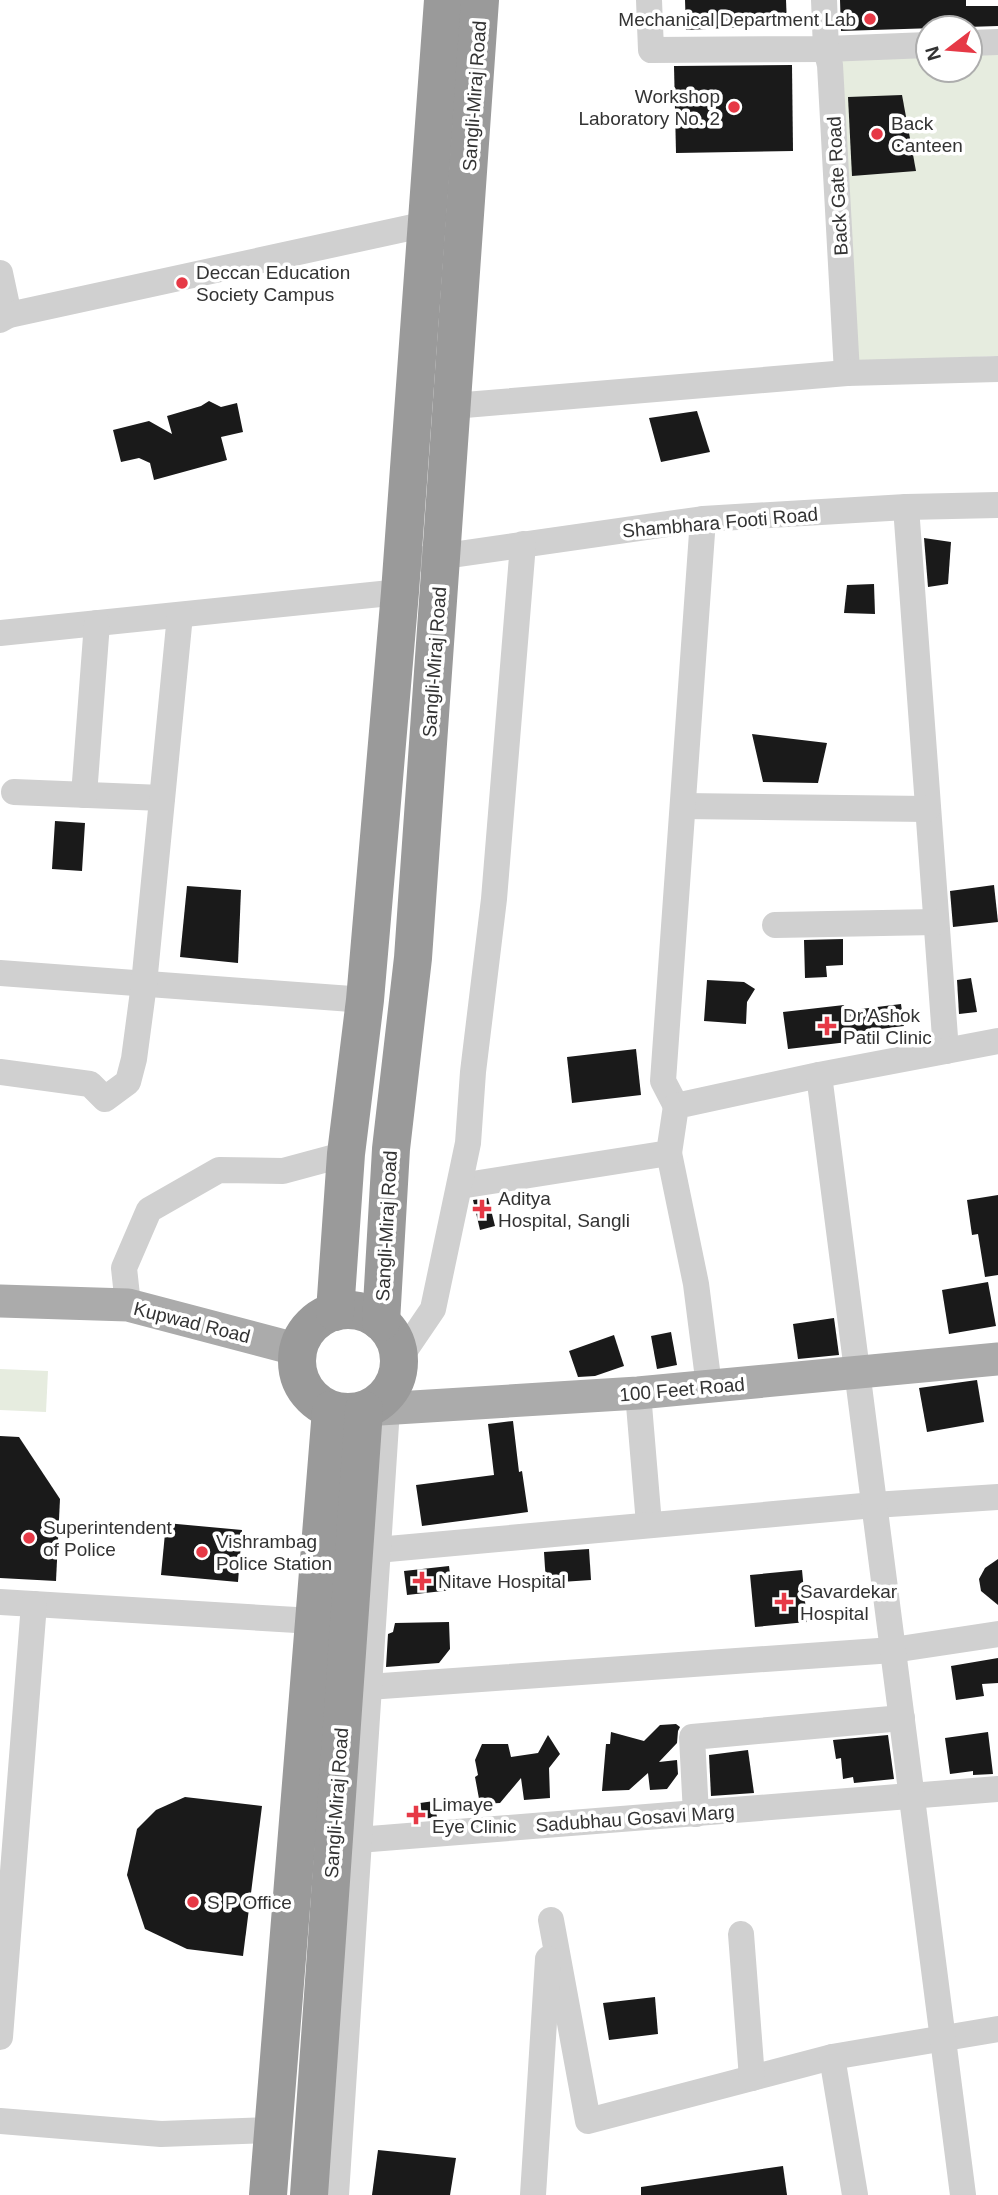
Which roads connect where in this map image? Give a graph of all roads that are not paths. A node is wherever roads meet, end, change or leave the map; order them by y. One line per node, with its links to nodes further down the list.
1 (443, 0): 7 (highway, Sangli-Miraj Road)
2 (480, 0): 12 (highway, Sangli-Miraj Road)
3 (649, 0): 6 (street)
4 (824, 0): 6 (street, Back Gate Road)
5 (914, 46): 6 (street)
6 (826, 49): 11 (street, Back Gate Road)
7 (426, 224): 9 (street); 18 (highway, Sangli-Miraj Road)
8 (0, 273): 9 (street)
9 (5, 318)
10 (998, 369): 11 (street)
11 (847, 373): 12 (street)
12 (453, 406): 17 (highway, Sangli-Miraj Road)
13 (998, 505): 14 (street, Shambhara Footi Road)
14 (906, 508): 15 (street, Shambhara Footi Road); 26 (street)
15 (703, 519): 16 (street, Shambhara Footi Road); 25 (street)
16 (523, 544): 17 (street, Shambhara Footi Road); 39 (street)
17 (442, 556): 18 (street, Shambhara Footi Road); 43 (highway, Sangli-Miraj Road)
18 (401, 577): 19 (street, Shambhara Footi Road); 31 (highway, Sangli-Miraj Road)
19 (180, 615): 20 (street, Shambhara Footi Road); 24 (street)
20 (97, 623): 21 (street, Shambhara Footi Road); 23 (street)
21 (0, 633)
22 (14, 792): 23 (street)
23 (84, 795): 24 (street)
24 (162, 798): 30 (street)
25 (683, 806): 26 (street); 36 (street)
26 (927, 809): 27 (street)
27 (936, 922): 28 (street); 33 (street)
28 (775, 925)
29 (0, 973): 30 (street)
30 (144, 984): 31 (street); 34 (street)
31 (365, 1000): 38 (highway, Sangli-Miraj Road)
32 (998, 1041): 33 (street)
33 (946, 1051): 35 (street)
34 (0, 1072)
35 (819, 1074): 36 (street); 47 (street)
36 (676, 1106): 37 (street)
37 (669, 1153): 39 (street); 48 (street)
38 (346, 1154): 41 (street); 42 (highway, Sangli-Miraj Road)
39 (460, 1186): 45 (street)
40 (0, 1301): 41 (main road, Kupwad Road)
41 (128, 1305): 44 (main road, Kupwad Road)
42 (335, 1312): 43 (highway); 44 (highway)
43 (381, 1322): 45 (highway)
44 (299, 1350): 50 (highway)
45 (399, 1359): 50 (highway)
46 (998, 1359): 47 (main road, 100 Feet Road)
47 (858, 1373): 48 (main road, 100 Feet Road); 52 (street)
48 (709, 1387): 49 (main road, 100 Feet Road)
49 (638, 1393): 50 (main road, 100 Feet Road); 53 (street)
50 (361, 1410): 54 (street); 57 (highway, Sangli-Miraj Road); 75 (highway, Sangli-Miraj Road)
51 (998, 1497): 52 (street)
52 (874, 1504): 53 (street); 59 (street)
53 (649, 1524): 54 (street)
54 (377, 1550): 60 (street)
55 (0, 1602): 56 (street)
56 (34, 1604): 57 (street); 68 (street)
57 (313, 1621): 73 (highway, Sangli-Miraj Road)
58 (998, 1634): 59 (street)
59 (893, 1650): 60 (street); 61 (street)
60 (368, 1687): 65 (street)
61 (902, 1718): 63 (street); 64 (street)
62 (998, 1789): 63 (street, Sadubhau Gosavi Marg)
63 (912, 1797): 64 (street, Sadubhau Gosavi Marg); 69 (street)
64 (696, 1814): 65 (street, Sadubhau Gosavi Marg)
65 (358, 1839): 76 (street)
66 (741, 1934): 71 (street)
67 (998, 2029): 69 (street)
68 (0, 2037)
69 (943, 2037): 70 (street); 79 (street)
70 (832, 2057): 71 (street); 78 (street)
71 (752, 2078): 77 (street)
72 (0, 2121): 73 (street)
73 (273, 2130): 74 (highway, Sangli-Miraj Road)
74 (268, 2195)
75 (309, 2195)
76 (336, 2195)
77 (533, 2195)
78 (855, 2195)
79 (963, 2195)

